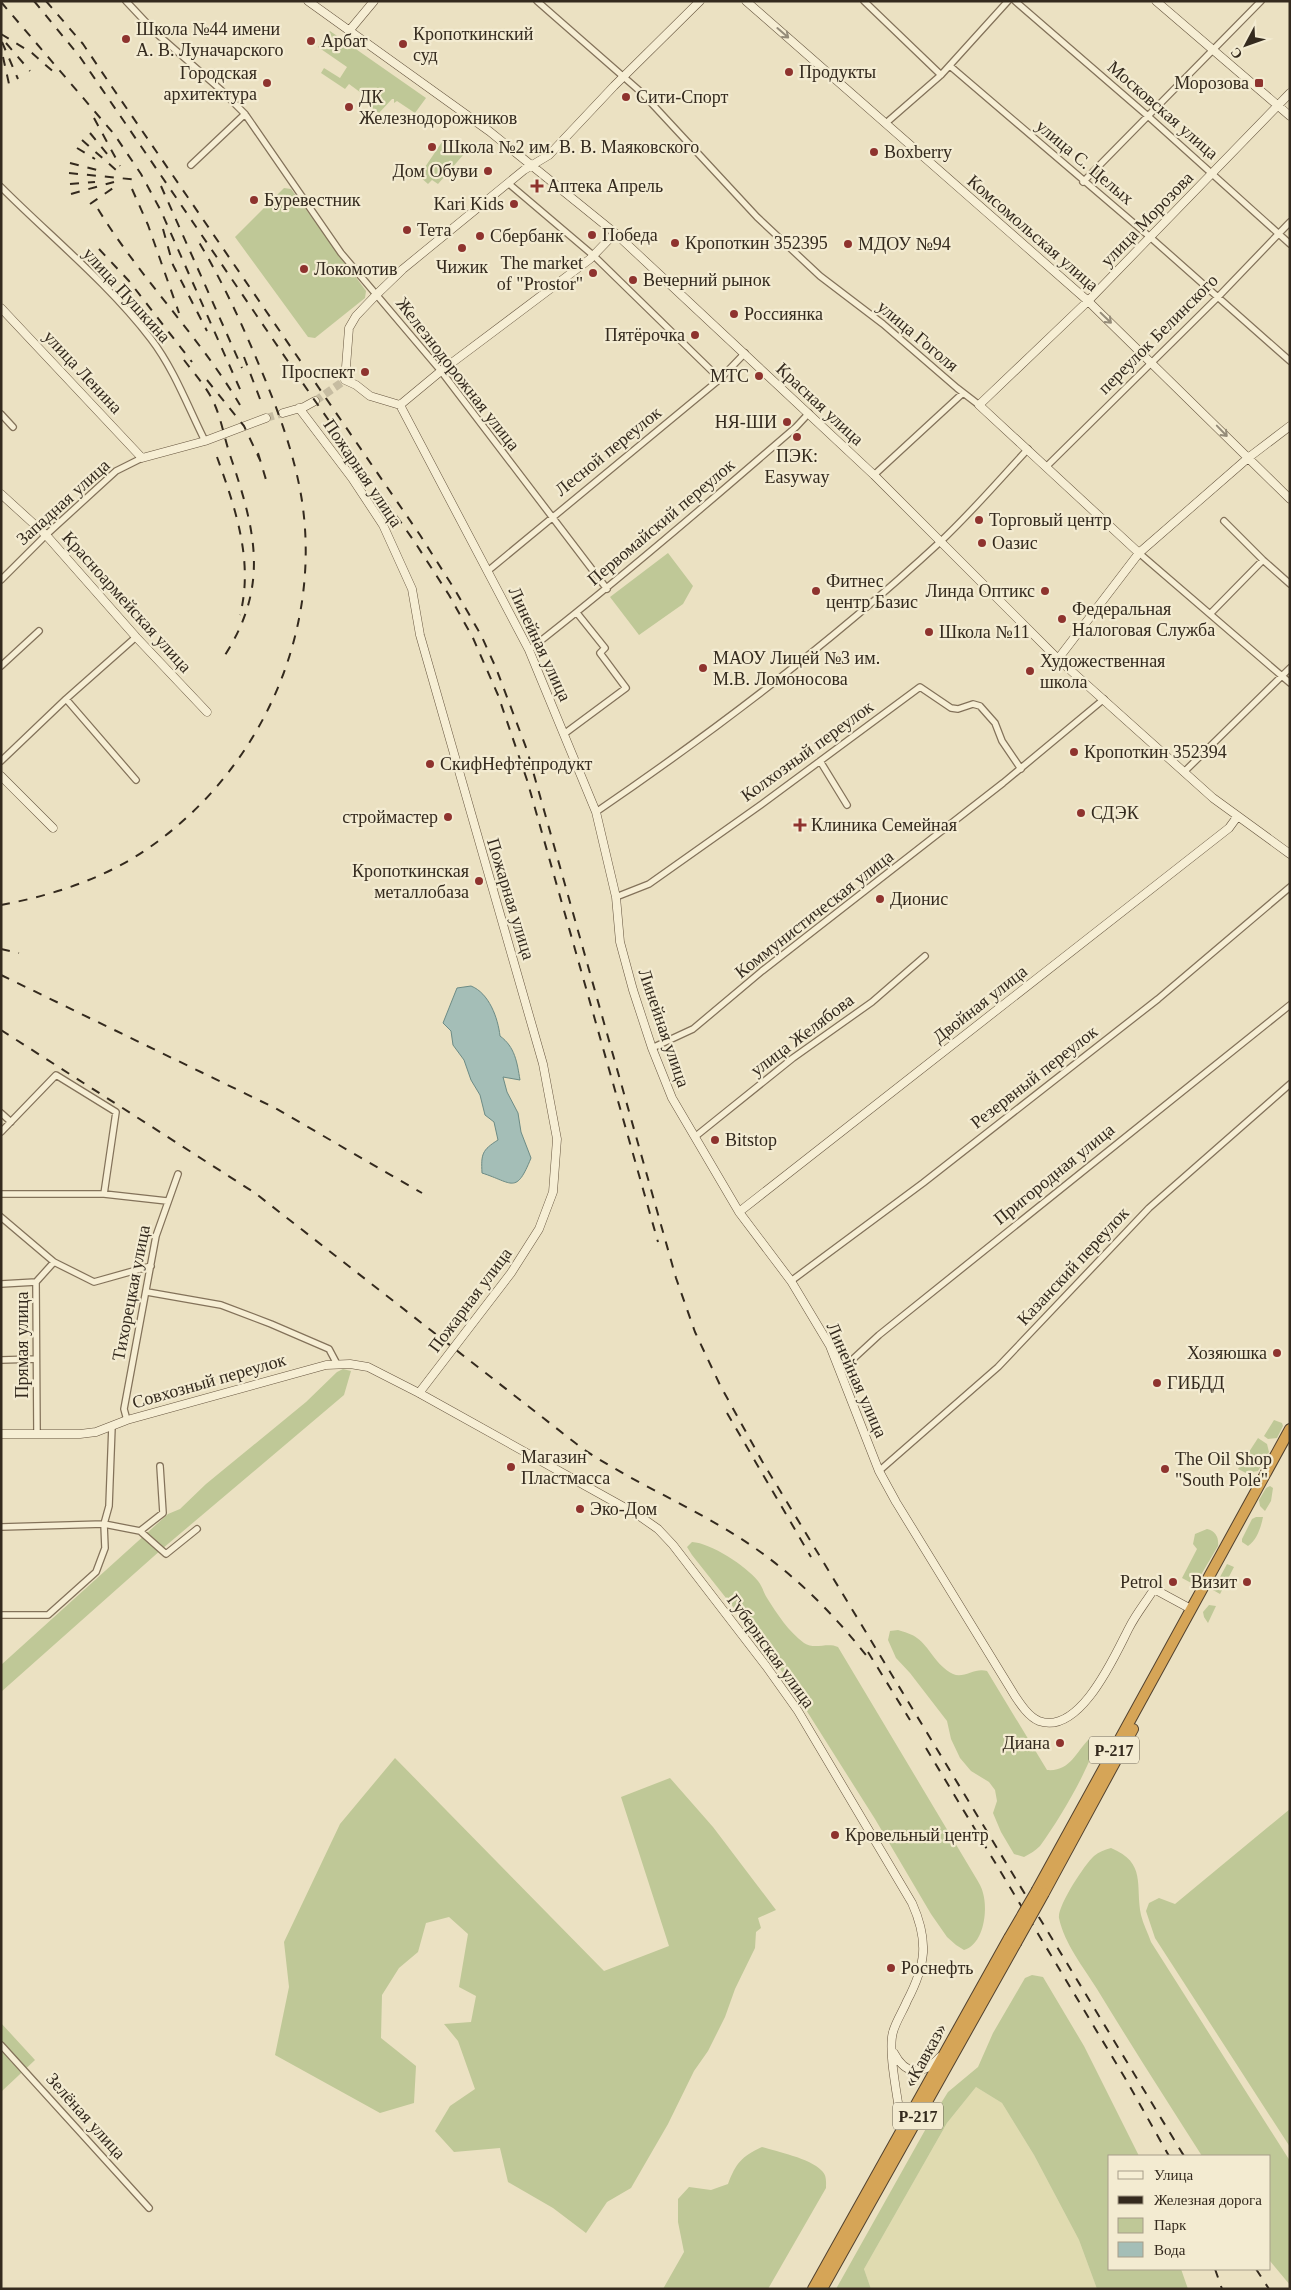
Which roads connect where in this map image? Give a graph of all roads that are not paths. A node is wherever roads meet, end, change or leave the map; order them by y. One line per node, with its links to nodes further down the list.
1 (126, 1): 19 (street, Железнодорожная улица)
2 (308, 1): 12 (street, Красная улица)
3 (374, 1): 12 (street)
4 (537, 1): 16 (street, улица Гоголя)
5 (700, 1): 16 (street)
6 (746, 1): 22 (street, Комсомольская улица, one-way to 22)
7 (864, 1): 15 (street)
8 (1008, 1): 14 (street)
9 (1015, 1): 21 (street, Московская улица)
10 (1156, 1): 13 (street)
11 (1261, 1): 13 (street)
12 (349, 31): 24 (street, Красная улица)
13 (1212, 50): 18 (street); 21 (street)
14 (950, 66): 15 (street); 26 (street, улица С. Целых)
15 (941, 75): 22 (street)
16 (623, 77): 24 (street); 44 (street, улица Гоголя)
17 (1290, 93): 18 (street, улица Морозова)
18 (1278, 106): 20 (street); 25 (street, улица Морозова)
19 (245, 114): 23 (street); 35 (street, Железнодорожная улица)
20 (1290, 116)
21 (1149, 117): 25 (street, Московская улица); 26 (street)
22 (886, 123): 37 (street, Комсомольская улица)
23 (191, 165)
24 (532, 165): 27 (street); 30 (street, Красная улица)
25 (1212, 173): 31 (street, Московская улица); 32 (street, улица Морозова)
26 (1083, 182): 32 (street, улица С. Целых)
27 (508, 183): 34 (street); 35 (street)
28 (1, 187): 55 (street, улица Пушкина)
29 (1290, 222): 31 (street, переулок Белинского)
30 (615, 233): 34 (street); 39 (street, Красная улица)
31 (1278, 234): 33 (street, Московская улица); 36 (street, переулок Белинского)
32 (1150, 238): 36 (street, улица С. Целых); 37 (street, улица Морозова)
33 (1290, 244)
34 (594, 256): 42 (street); 43 (street)
35 (376, 295): 42 (street, Железнодорожная улица); 47 (street)
36 (1218, 297): 40 (street, улица С. Целых); 41 (street, переулок Белинского)
37 (1088, 301): 41 (street, Комсомольская улица, one-way to 41); 46 (street, улица Морозова)
38 (1, 308): 57 (street, улица Ленина)
39 (745, 353): 43 (street, Лесной переулок); 50 (street, Красная улица)
40 (1290, 361)
41 (1152, 362): 58 (street, Комсомольская улица, one-way to 58); 59 (street, переулок Белинского)
42 (441, 371): 47 (street); 63 (street, Железнодорожная улица)
43 (720, 379): 63 (street, Лесной переулок)
44 (963, 393): 46 (street, улица Гоголя); 60 (street)
45 (315, 401): 48 (street)
46 (979, 404): 56 (street, улица Гоголя)
47 (400, 405): 69 (street, Линейная улица)
48 (299, 408): 49 (street); 124 (street, Пожарная улица)
49 (282, 413)
50 (808, 413): 60 (street, Красная улица); 72 (street, Первомайский переулок)
51 (1, 414): 53 (street)
52 (266, 418): 55 (street, Западная улица)
53 (12, 426)
54 (1290, 426): 58 (street)
55 (205, 441): 57 (street, Западная улица)
56 (1028, 449): 59 (street, улица Гоголя); 66 (street)
57 (142, 458): 65 (street, Западная улица)
58 (1248, 458): 62 (street, Комсомольская улица); 67 (street)
59 (1047, 466): 67 (street, улица Гоголя)
60 (874, 475): 66 (street, Красная улица)
61 (1, 494): 65 (street, Красноармейская улица)
62 (1290, 499)
63 (550, 518): 69 (street, Лесной переулок); 72 (street, Железнодорожная улица)
64 (1224, 520): 68 (street)
65 (46, 535): 70 (street, Западная улица); 76 (street, Красноармейская улица)
66 (940, 541): 78 (street, Красная улица); 94 (street)
67 (1139, 553): 74 (street, улица Гоголя); 78 (street)
68 (1263, 560): 71 (street); 74 (street)
69 (488, 570): 77 (street, Линейная улица)
70 (1, 580)
71 (1290, 584)
72 (607, 589): 73 (street, Первомайский переулок)
73 (577, 613): 77 (street, Первомайский переулок); 86 (street)
74 (1210, 614): 81 (street, улица Гоголя)
75 (39, 630): 79 (street)
76 (136, 637): 83 (street); 85 (street, Красноармейская улица)
77 (529, 650): 86 (street, Линейная улица)
78 (1058, 659): 84 (street, Красная улица)
79 (1, 666)
80 (1290, 668): 81 (street)
81 (1282, 676): 82 (street, улица Гоголя); 90 (street)
82 (1290, 683)
83 (66, 699): 87 (street); 92 (street)
84 (1104, 699): 89 (street, Коммунистическая улица); 90 (street, Красная улица)
85 (207, 712)
86 (564, 734): 94 (street, Линейная улица)
87 (1, 761)
88 (820, 761): 89 (street, Колхозный переулок); 93 (street); 99 (street, Колхозный переулок)
89 (1021, 769): 102 (street, Коммунистическая улица)
90 (1184, 772): 95 (street, Красная улица)
91 (1, 776): 96 (street)
92 (136, 780)
93 (847, 805)
94 (596, 812): 99 (street, Линейная улица)
95 (1237, 817): 97 (street, Красная улица); 112 (street, Двойная улица)
96 (53, 828)
97 (1290, 854)
98 (1290, 887): 116 (street, Резервный переулок)
99 (616, 897): 102 (street, Линейная улица)
100 (925, 956): 107 (street, улица Желябова)
101 (1290, 1004): 123 (street, Пригородная улица)
102 (652, 1048): 107 (street, Линейная улица)
103 (1290, 1084): 131 (street, Казанский переулок)
104 (1, 1113): 105 (street)
105 (11, 1122): 106 (street); 110 (street)
106 (1, 1132)
107 (696, 1136): 112 (street, Линейная улица)
108 (178, 1174): 111 (street, Тихорецкая улица)
109 (1, 1194): 110 (street)
110 (104, 1194): 111 (street)
111 (167, 1201): 115 (street, Тихорецкая улица)
112 (739, 1212): 116 (street, Линейная улица)
113 (1, 1217): 114 (street)
114 (54, 1262): 115 (street); 117 (street, Прямая улица)
115 (151, 1266): 119 (street, Тихорецкая улица)
116 (791, 1281): 123 (street, Линейная улица)
117 (36, 1282): 118 (street); 120 (street, Прямая улица)
118 (1, 1284)
119 (147, 1292): 122 (street); 125 (street, Тихорецкая улица)
120 (36, 1359): 121 (street); 129 (street, Прямая улица)
121 (1, 1360)
122 (338, 1364): 124 (street, Совхозный переулок); 125 (street, Совхозный переулок)
123 (840, 1372): 131 (street, Линейная улица)
124 (419, 1393): 140 (street, Губернская улица)
125 (127, 1420): 126 (street, Совхозный переулок)
126 (112, 1426): 129 (street, Совхозный переулок); 132 (street)
127 (1290, 1429): 136 (highway, Р-217)
128 (1, 1434): 129 (street, Совхозный переулок)
129 (37, 1434)
130 (160, 1466): 135 (street)
131 (879, 1470): 136 (street, Линейная улица)
132 (104, 1524): 133 (street); 135 (street); 137 (street)
133 (1, 1527)
134 (197, 1529): 135 (street)
135 (140, 1531)
136 (1191, 1609): 138 (highway, «Кавказ» / Р-217, bridge)
137 (1, 1614)
138 (1012, 1941): 141 (highway, «Кавказ» / Р-217); 145 (highway, «Кавказ» / Р-217)
139 (1, 2045): 143 (street, Зелёная улица)
140 (891, 2047): 141 (street); 142 (street)
141 (948, 2048): 142 (highway, «Кавказ» / Р-217)
142 (902, 2130): 144 (highway, «Кавказ» / Р-217)
143 (149, 2208)
144 (814, 2289)
145 (822, 2289)

